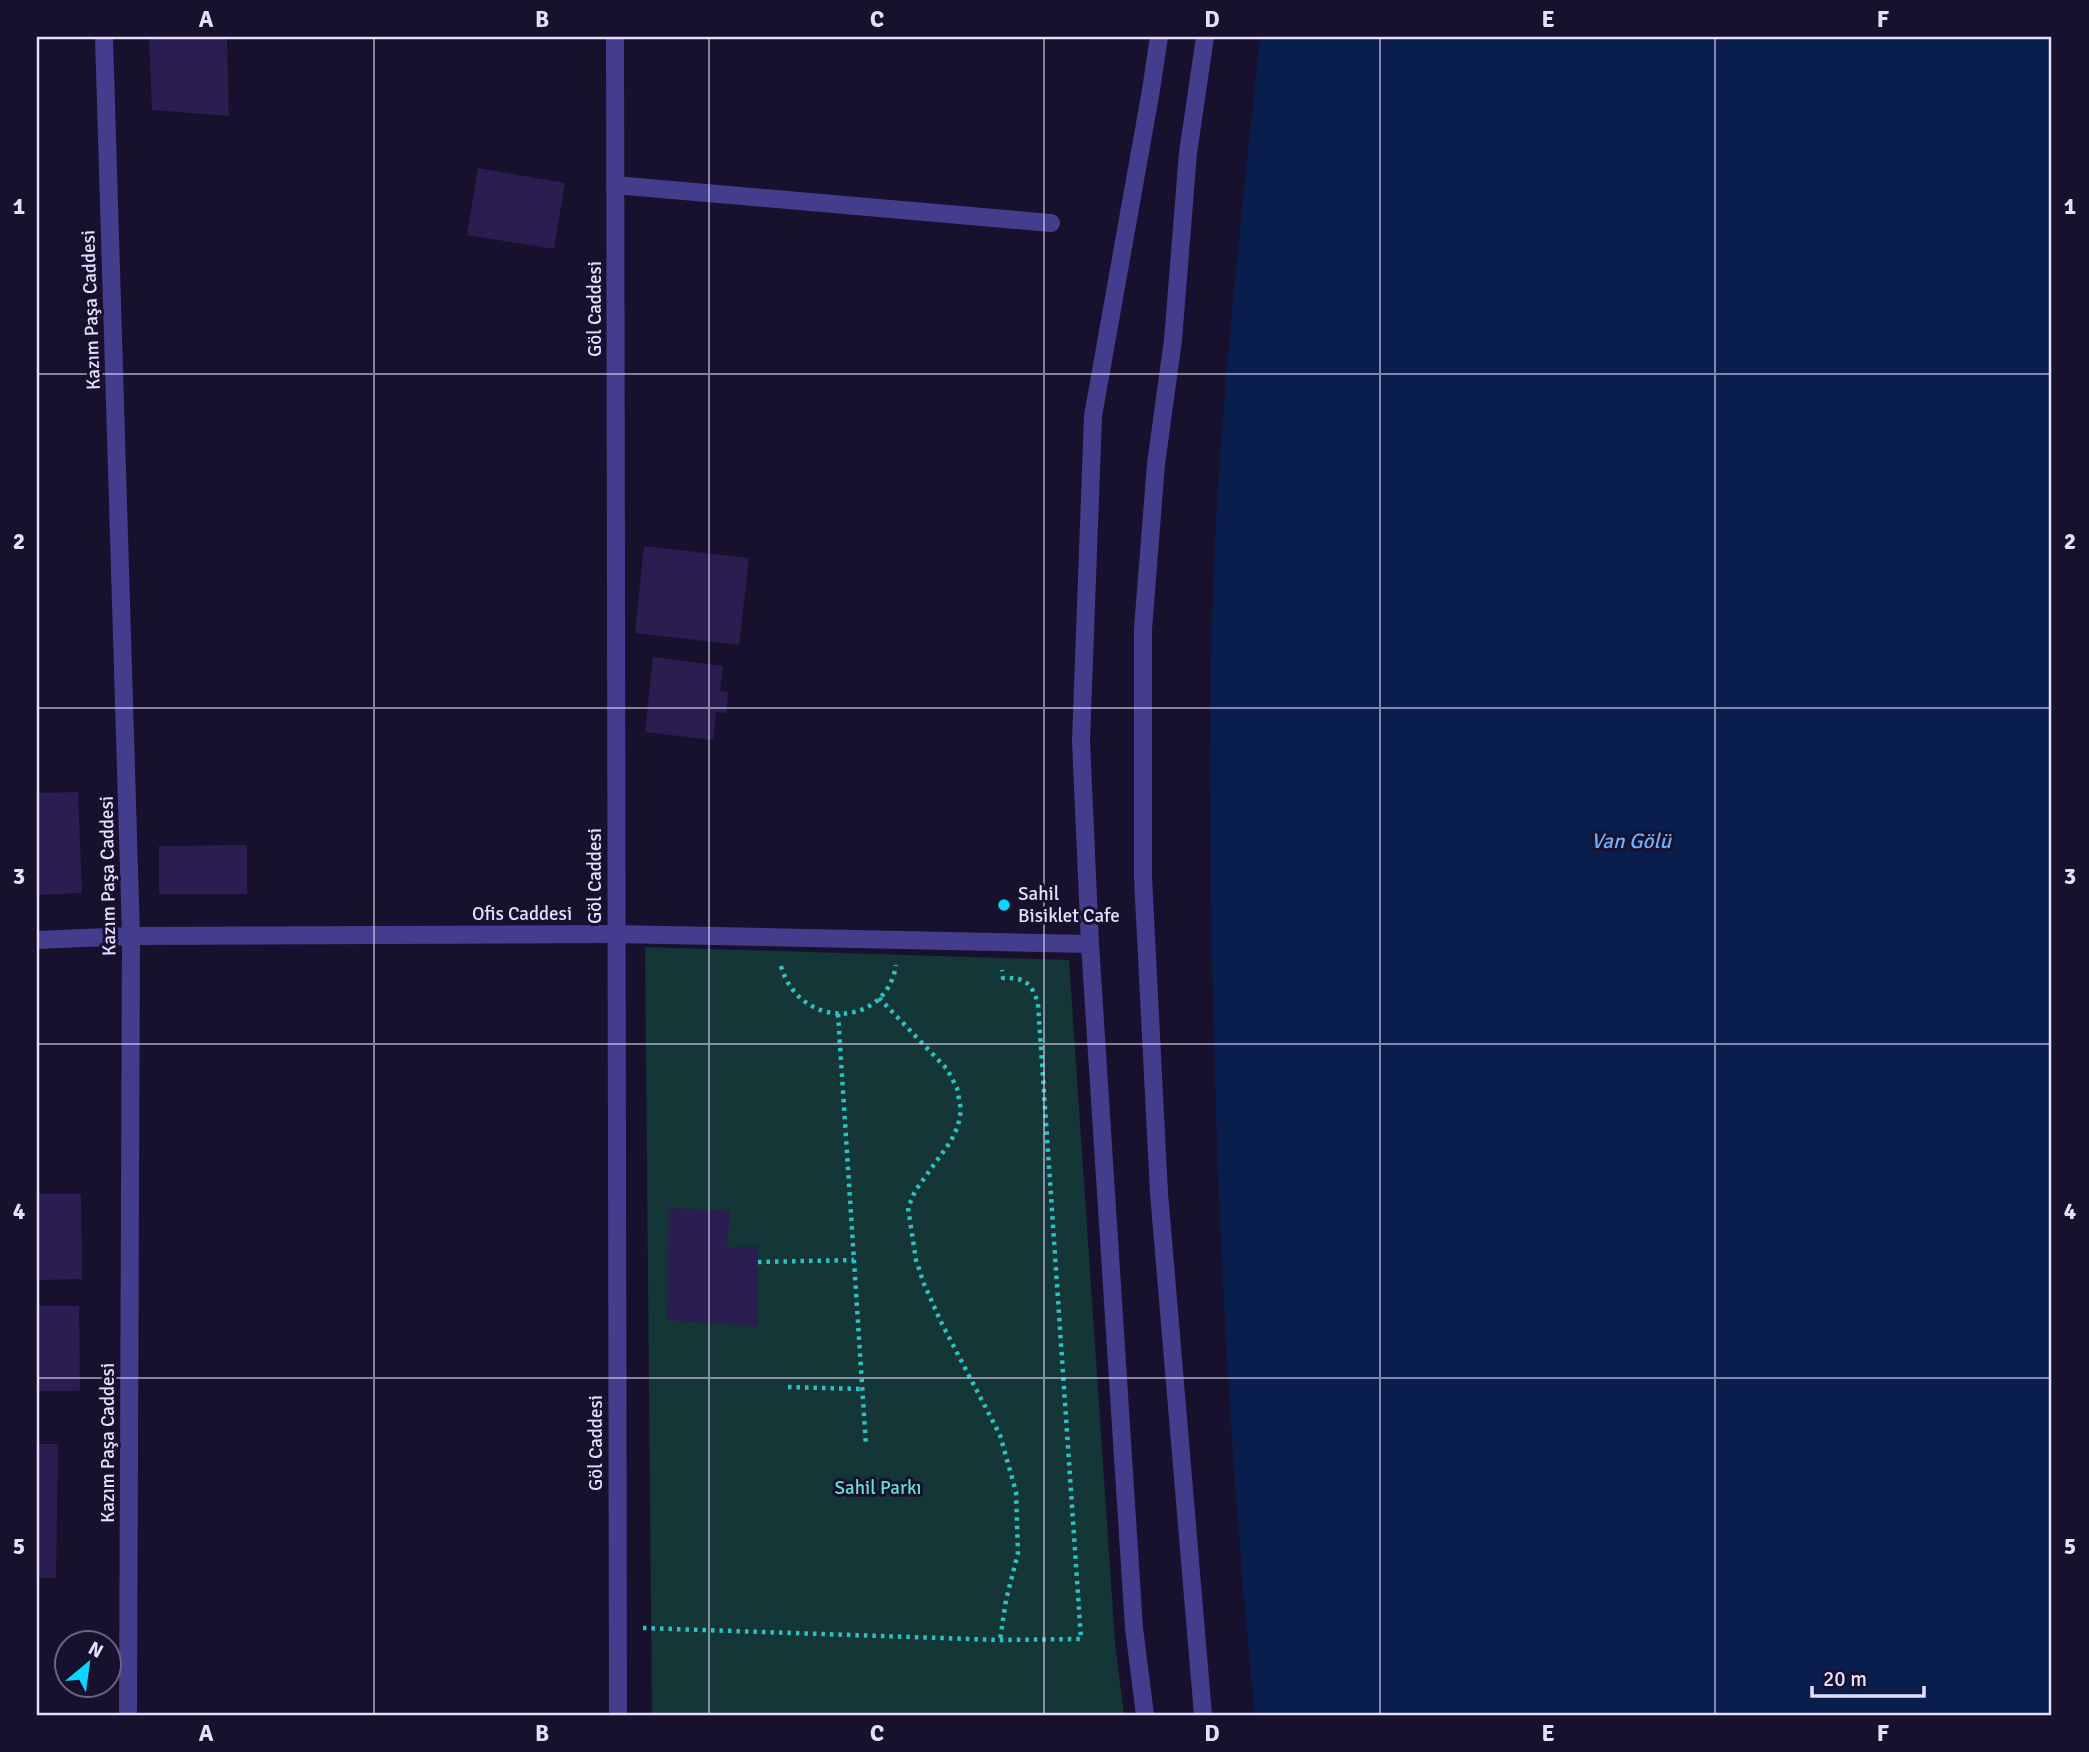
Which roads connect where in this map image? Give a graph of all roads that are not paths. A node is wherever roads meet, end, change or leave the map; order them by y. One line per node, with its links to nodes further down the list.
1 (104, 37): 8 (street, Kazım Paşa Caddesi)
2 (615, 37): 5 (street, Göl Caddesi)
3 (1158, 37): 10 (street)
4 (1205, 37): 14 (street)
5 (615, 185): 6 (street); 7 (street, Göl Caddesi)
6 (1051, 223)
7 (616, 934): 8 (street, Ofis Caddesi); 10 (street, Ofis Caddesi); 12 (street, Göl Caddesi)
8 (131, 936): 9 (street, Ofis Caddesi); 11 (street, Kazım Paşa Caddesi)
9 (37, 940)
10 (1090, 944): 13 (street)
11 (128, 1715)
12 (618, 1715)
13 (1145, 1715)
14 (1203, 1715)

